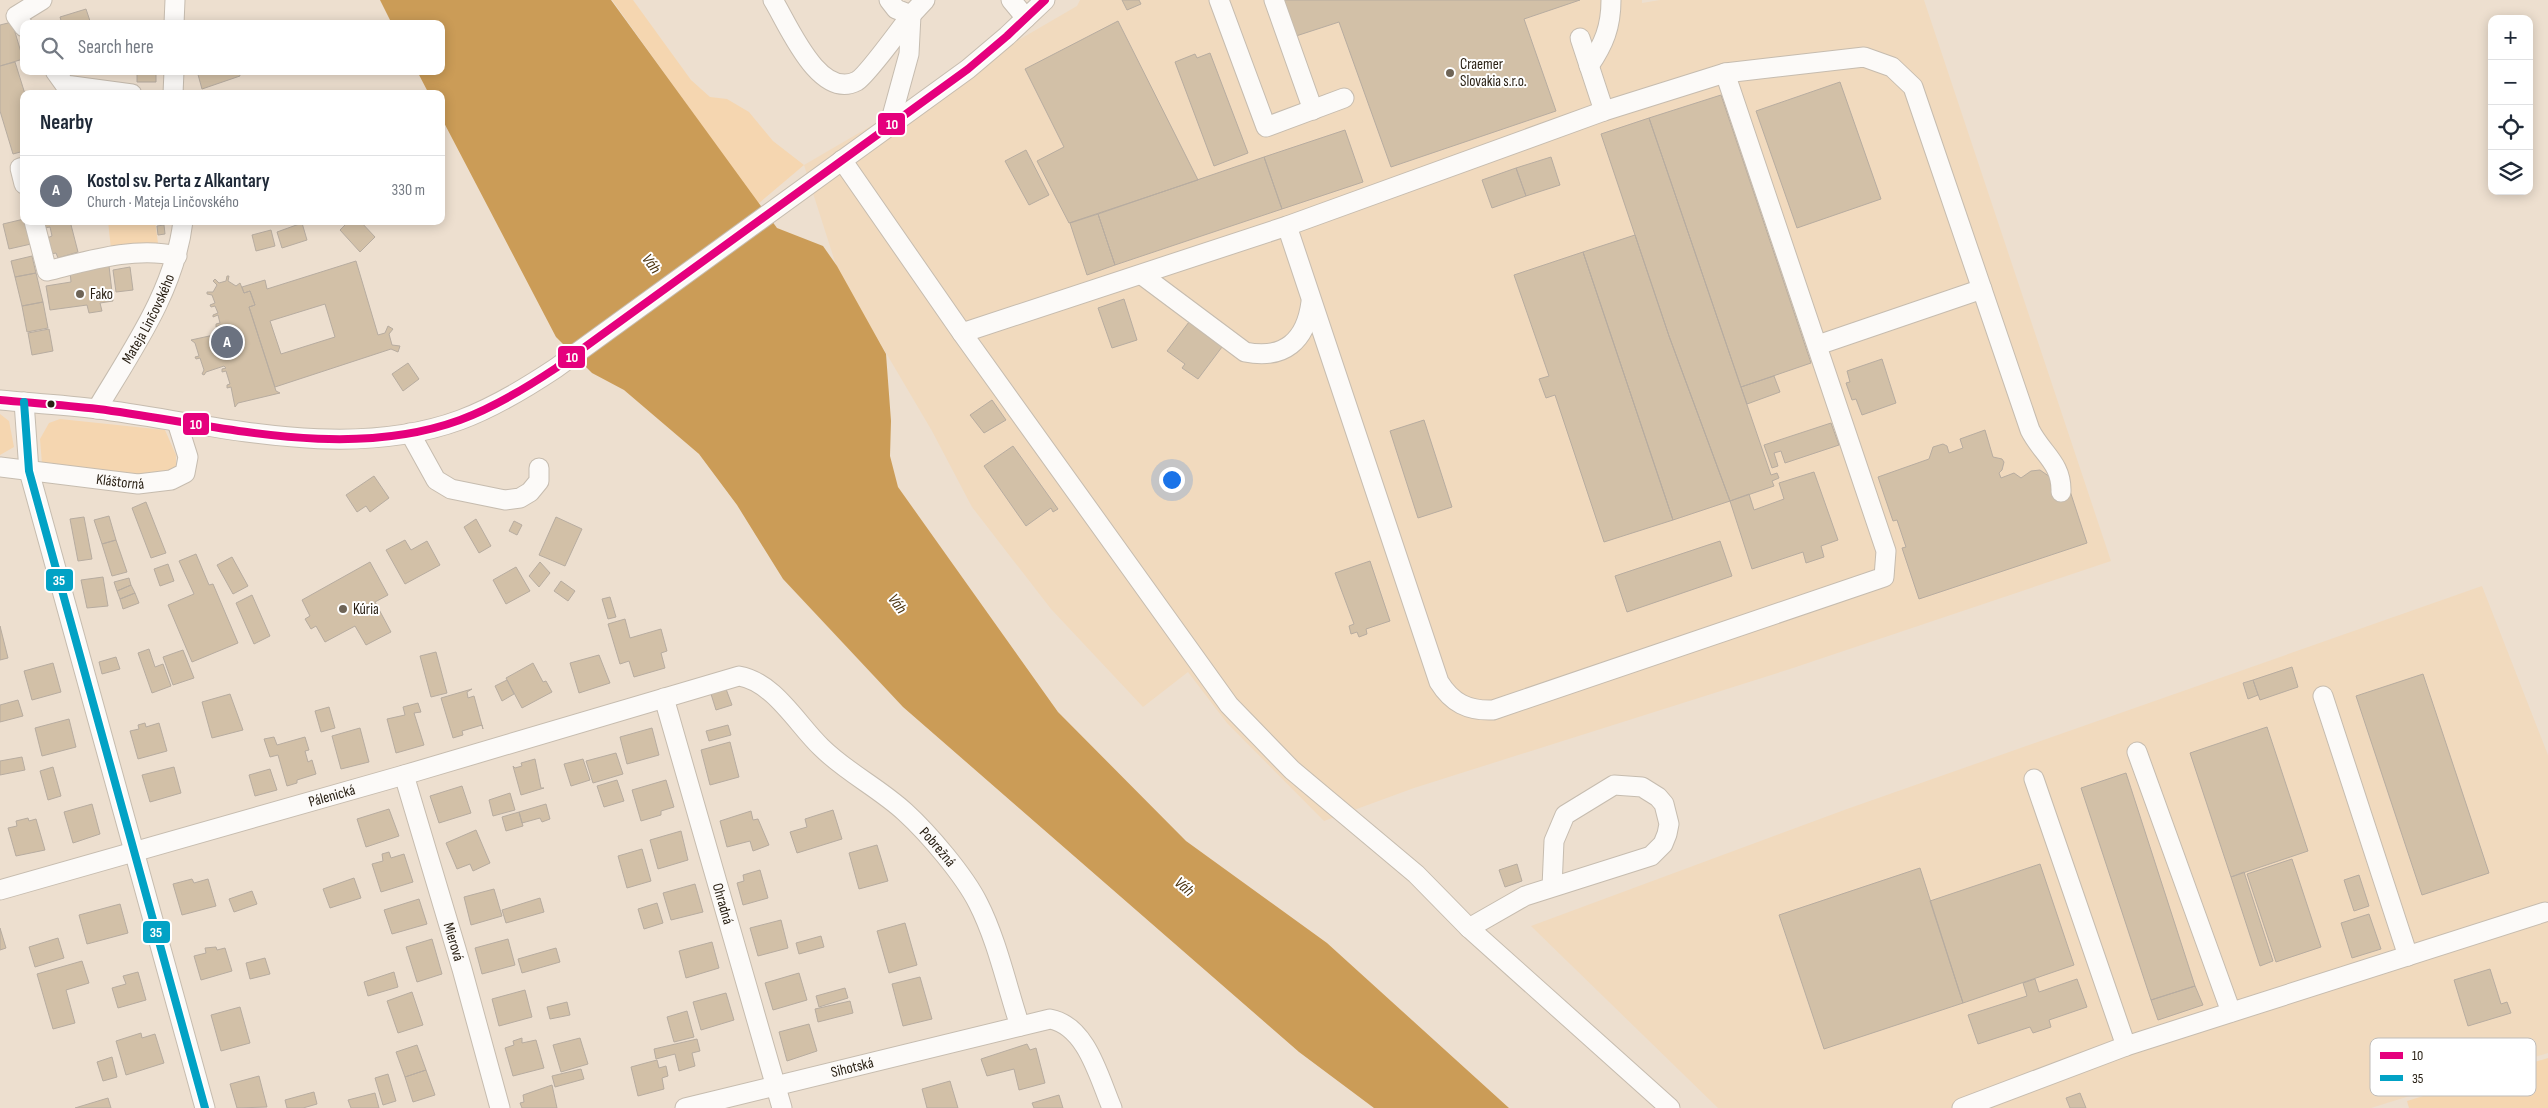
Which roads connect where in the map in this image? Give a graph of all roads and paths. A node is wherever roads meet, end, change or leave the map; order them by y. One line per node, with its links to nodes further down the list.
1 (42, 0): 13 (street)
2 (175, 0): 14 (street)
3 (773, 0): 11 (street)
4 (889, 0): 11 (street)
5 (925, 0): 11 (street)
6 (1010, 0): 12 (street)
7 (1045, 0): 12 (street)
8 (1219, 0): 23 (street)
9 (1274, 0): 23 (street)
10 (1611, 0): 16 (street)
11 (911, 15): 25 (street)
12 (1026, 18): 25 (street)
13 (22, 20)
14 (174, 20)
15 (1580, 38): 16 (street)
16 (1589, 66): 24 (street)
17 (1725, 73): 24 (street); 32 (street); 35 (street)
18 (58, 75): 20 (street)
19 (174, 75): 21 (street)
20 (102, 90)
21 (173, 90)
22 (1344, 98): 23 (street)
23 (1313, 110)
24 (1604, 111): 29 (street)
25 (889, 127): 26 (street)
26 (842, 160): 34 (street); 40 (street)
27 (35, 225): 30 (street)
28 (182, 225): 30 (street, Mateja Linčovského)
29 (1287, 226): 31 (street); 33 (street)
30 (177, 256): 38 (street, Mateja Linčovského)
31 (1142, 275): 33 (street); 34 (street)
32 (1982, 289): 35 (street); 44 (street)
33 (1311, 302): 35 (street)
34 (962, 333): 54 (street)
35 (1818, 345)
36 (0, 400): 37 (street)
37 (24, 402): 38 (street); 43 (street)
38 (97, 409): 39 (street)
39 (177, 422): 40 (street); 43 (street, Kláštorná)
40 (410, 433): 42 (street)
41 (0, 468): 43 (street, Kláštorná)
42 (538, 468)
43 (29, 471): 50 (street)
44 (2061, 492)
45 (2323, 696): 55 (street)
46 (664, 698): 48 (street, Pálenická); 57 (street, Pobrežná); 59 (street, Ohradná)
47 (2137, 752): 56 (street)
48 (404, 775): 50 (street, Pálenická); 61 (street, Mierová)
49 (2034, 779): 58 (street)
50 (134, 852): 52 (street, Pálenická); 60 (street)
51 (1552, 887): 51 (street); 54 (street)
52 (0, 890)
53 (2545, 912): 55 (street)
54 (1469, 928): 65 (street)
55 (2408, 956): 56 (street)
56 (2231, 1012): 58 (street)
57 (1020, 1026): 59 (street, Sihotská); 64 (street)
58 (2126, 1046): 66 (street)
59 (775, 1086): 62 (street, Sihotská); 63 (street, Ohradná)
60 (205, 1108)
61 (500, 1108)
62 (685, 1108)
63 (782, 1108)
64 (1112, 1108)
65 (1670, 1108)
66 (1962, 1108)

